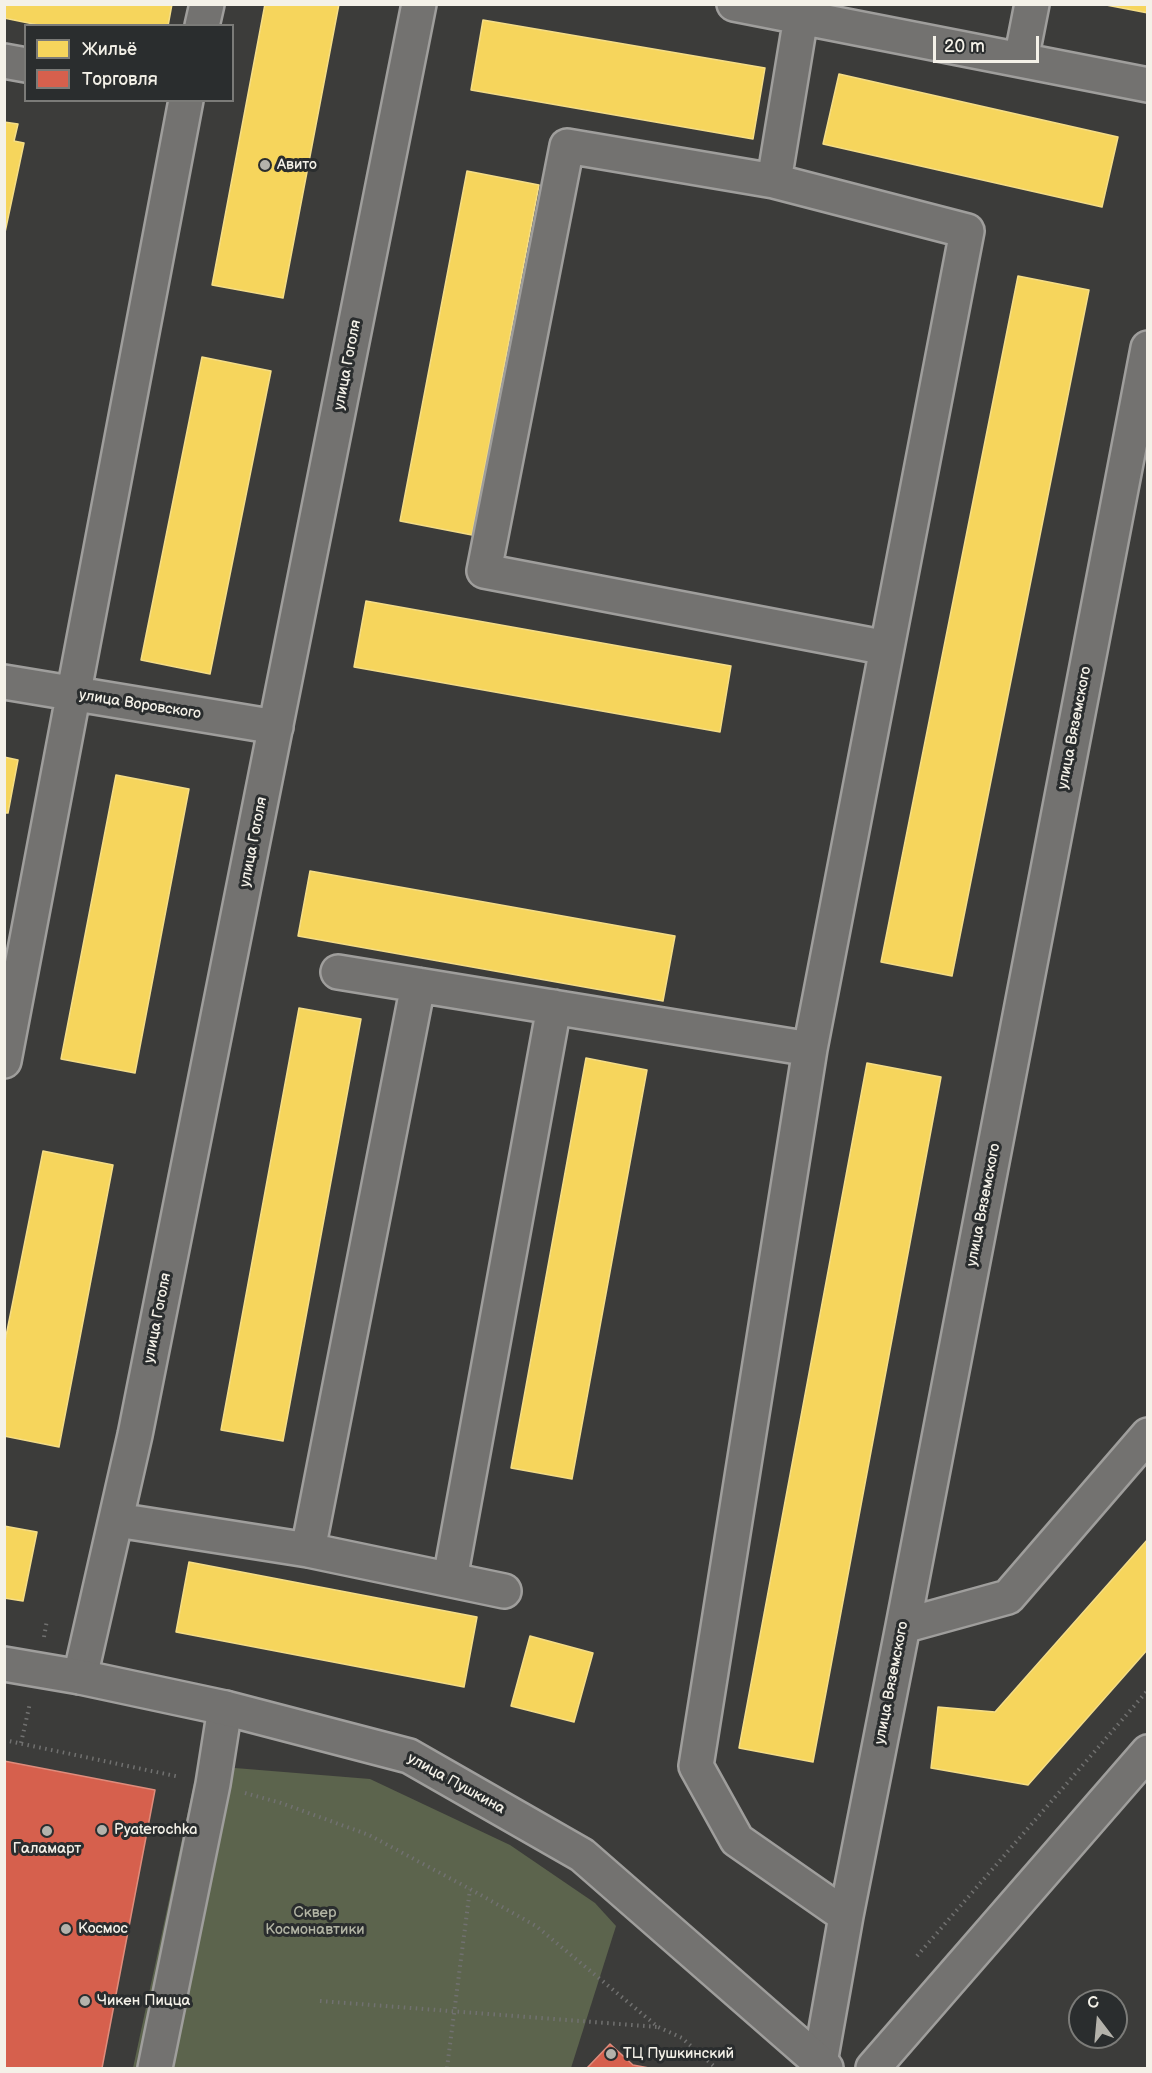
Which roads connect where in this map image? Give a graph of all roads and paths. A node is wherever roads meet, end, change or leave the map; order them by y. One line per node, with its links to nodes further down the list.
1 (207, 4): 6 (street)
2 (419, 4): 17 (street, улица Гоголя)
3 (734, 4): 5 (street)
4 (1032, 4): 7 (street)
5 (801, 17): 7 (street); 12 (street)
6 (202, 24)
7 (1021, 60): 10 (street)
8 (4, 61): 9 (street)
9 (24, 65)
10 (1148, 85)
11 (186, 102): 16 (street)
12 (774, 181): 14 (street); 14 (street)
13 (1148, 348): 28 (street, улица Вяземского)
14 (887, 648): 21 (street)
15 (4, 682): 16 (street, улица Воровского)
16 (74, 694): 17 (street, улица Воровского); 22 (street)
17 (276, 727): 24 (street, улица Гоголя)
18 (338, 972): 19 (street)
19 (418, 985): 20 (street); 25 (street)
20 (554, 1007): 21 (street); 26 (street)
21 (810, 1049): 37 (street)
22 (4, 1061)
23 (1148, 1435): 28 (street)
24 (117, 1520): 25 (street); 30 (street, улица Гоголя)
25 (308, 1550): 26 (street)
26 (450, 1579): 27 (street)
27 (504, 1591)
28 (903, 1626): 37 (street, улица Вяземского)
29 (4, 1664): 30 (street, улица Пушкина)
30 (80, 1677): 32 (street, улица Пушкина)
31 (1148, 1690): 38 (path)
32 (225, 1708): 35 (street); 42 (street, улица Пушкина)
33 (4, 1740): 35 (path)
34 (1148, 1752): 46 (street)
35 (213, 1784): 36 (path); 43 (street)
36 (470, 1889): 40 (path); 41 (path)
37 (846, 1916): 42 (street, улица Вяземского)
38 (917, 1956)
39 (320, 2001): 40 (path)
40 (455, 2011): 41 (path); 44 (path)
41 (658, 2027): 45 (path)
42 (823, 2066)
43 (155, 2068)
44 (447, 2068)
45 (716, 2068)
46 (873, 2068)

